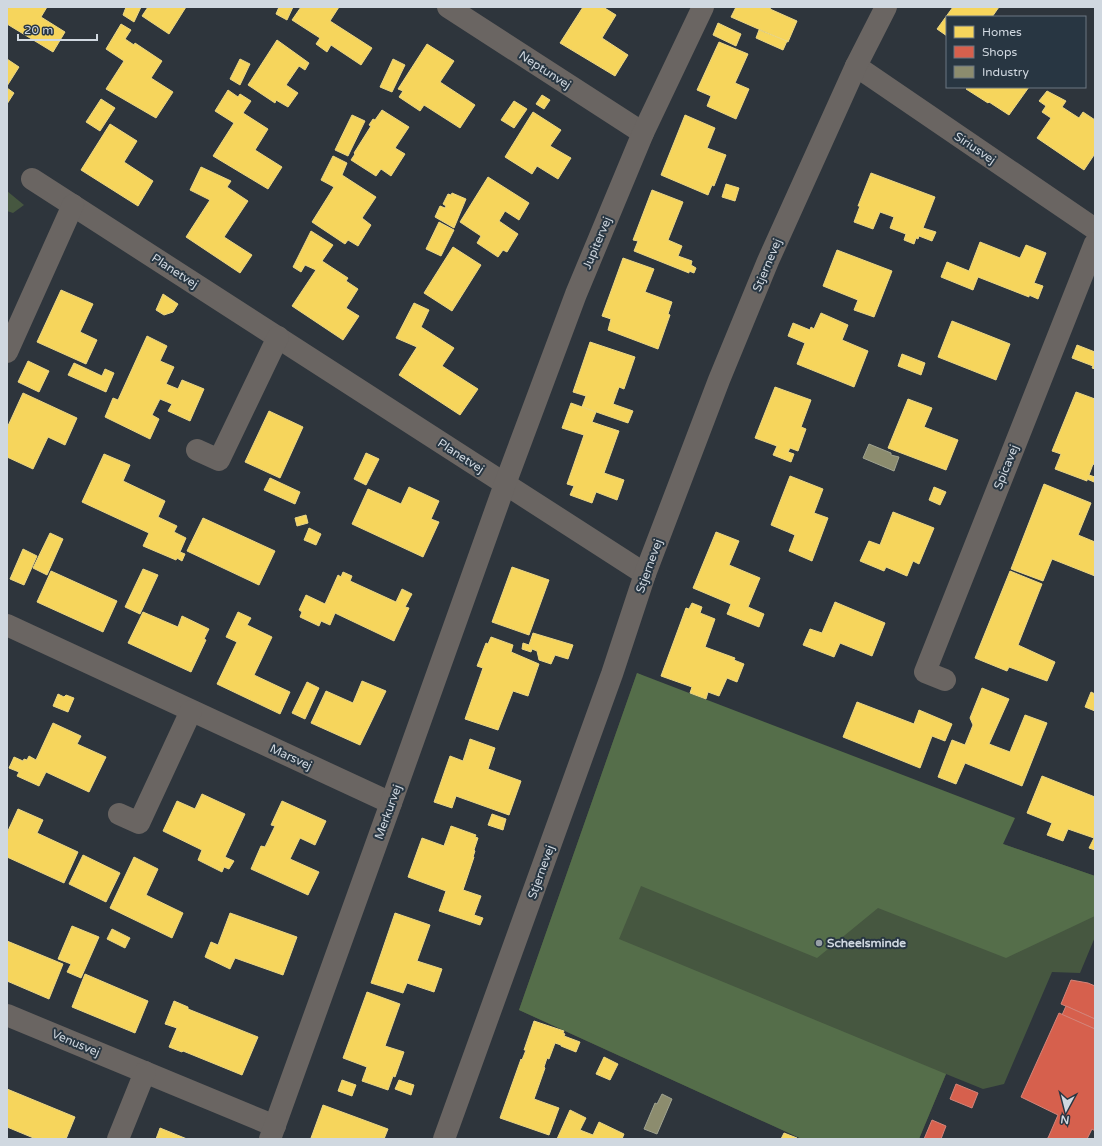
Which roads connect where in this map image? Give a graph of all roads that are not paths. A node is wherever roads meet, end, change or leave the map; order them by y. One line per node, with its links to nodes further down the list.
1 (448, 7): 5 (street, Neptunvej)
2 (703, 7): 5 (street, Jupitervej)
3 (886, 7): 4 (street, Stjernevej)
4 (856, 66): 8 (street, Siriusvej); 14 (street, Stjernevej)
5 (643, 133): 13 (street, Jupitervej)
6 (32, 179): 7 (street, Planetvej)
7 (73, 205): 10 (street, Planetvej); 11 (street)
8 (1095, 229)
9 (1095, 243): 16 (street, Spicavej)
10 (278, 337): 12 (street); 13 (street, Planetvej)
11 (7, 352)
12 (197, 450)
13 (505, 484): 14 (street, Planetvej); 18 (street, Merkurvej)
14 (645, 574): 24 (street, Stjernevej)
15 (7, 625): 17 (street, Marsvej)
16 (945, 680)
17 (191, 711): 18 (street, Marsvej); 19 (street)
18 (391, 804): 22 (street, Merkurvej)
19 (119, 814)
20 (7, 1015): 21 (street, Venusvej)
21 (146, 1072): 22 (street, Venusvej); 23 (street)
22 (272, 1132)
23 (118, 1139)
24 (444, 1139)

